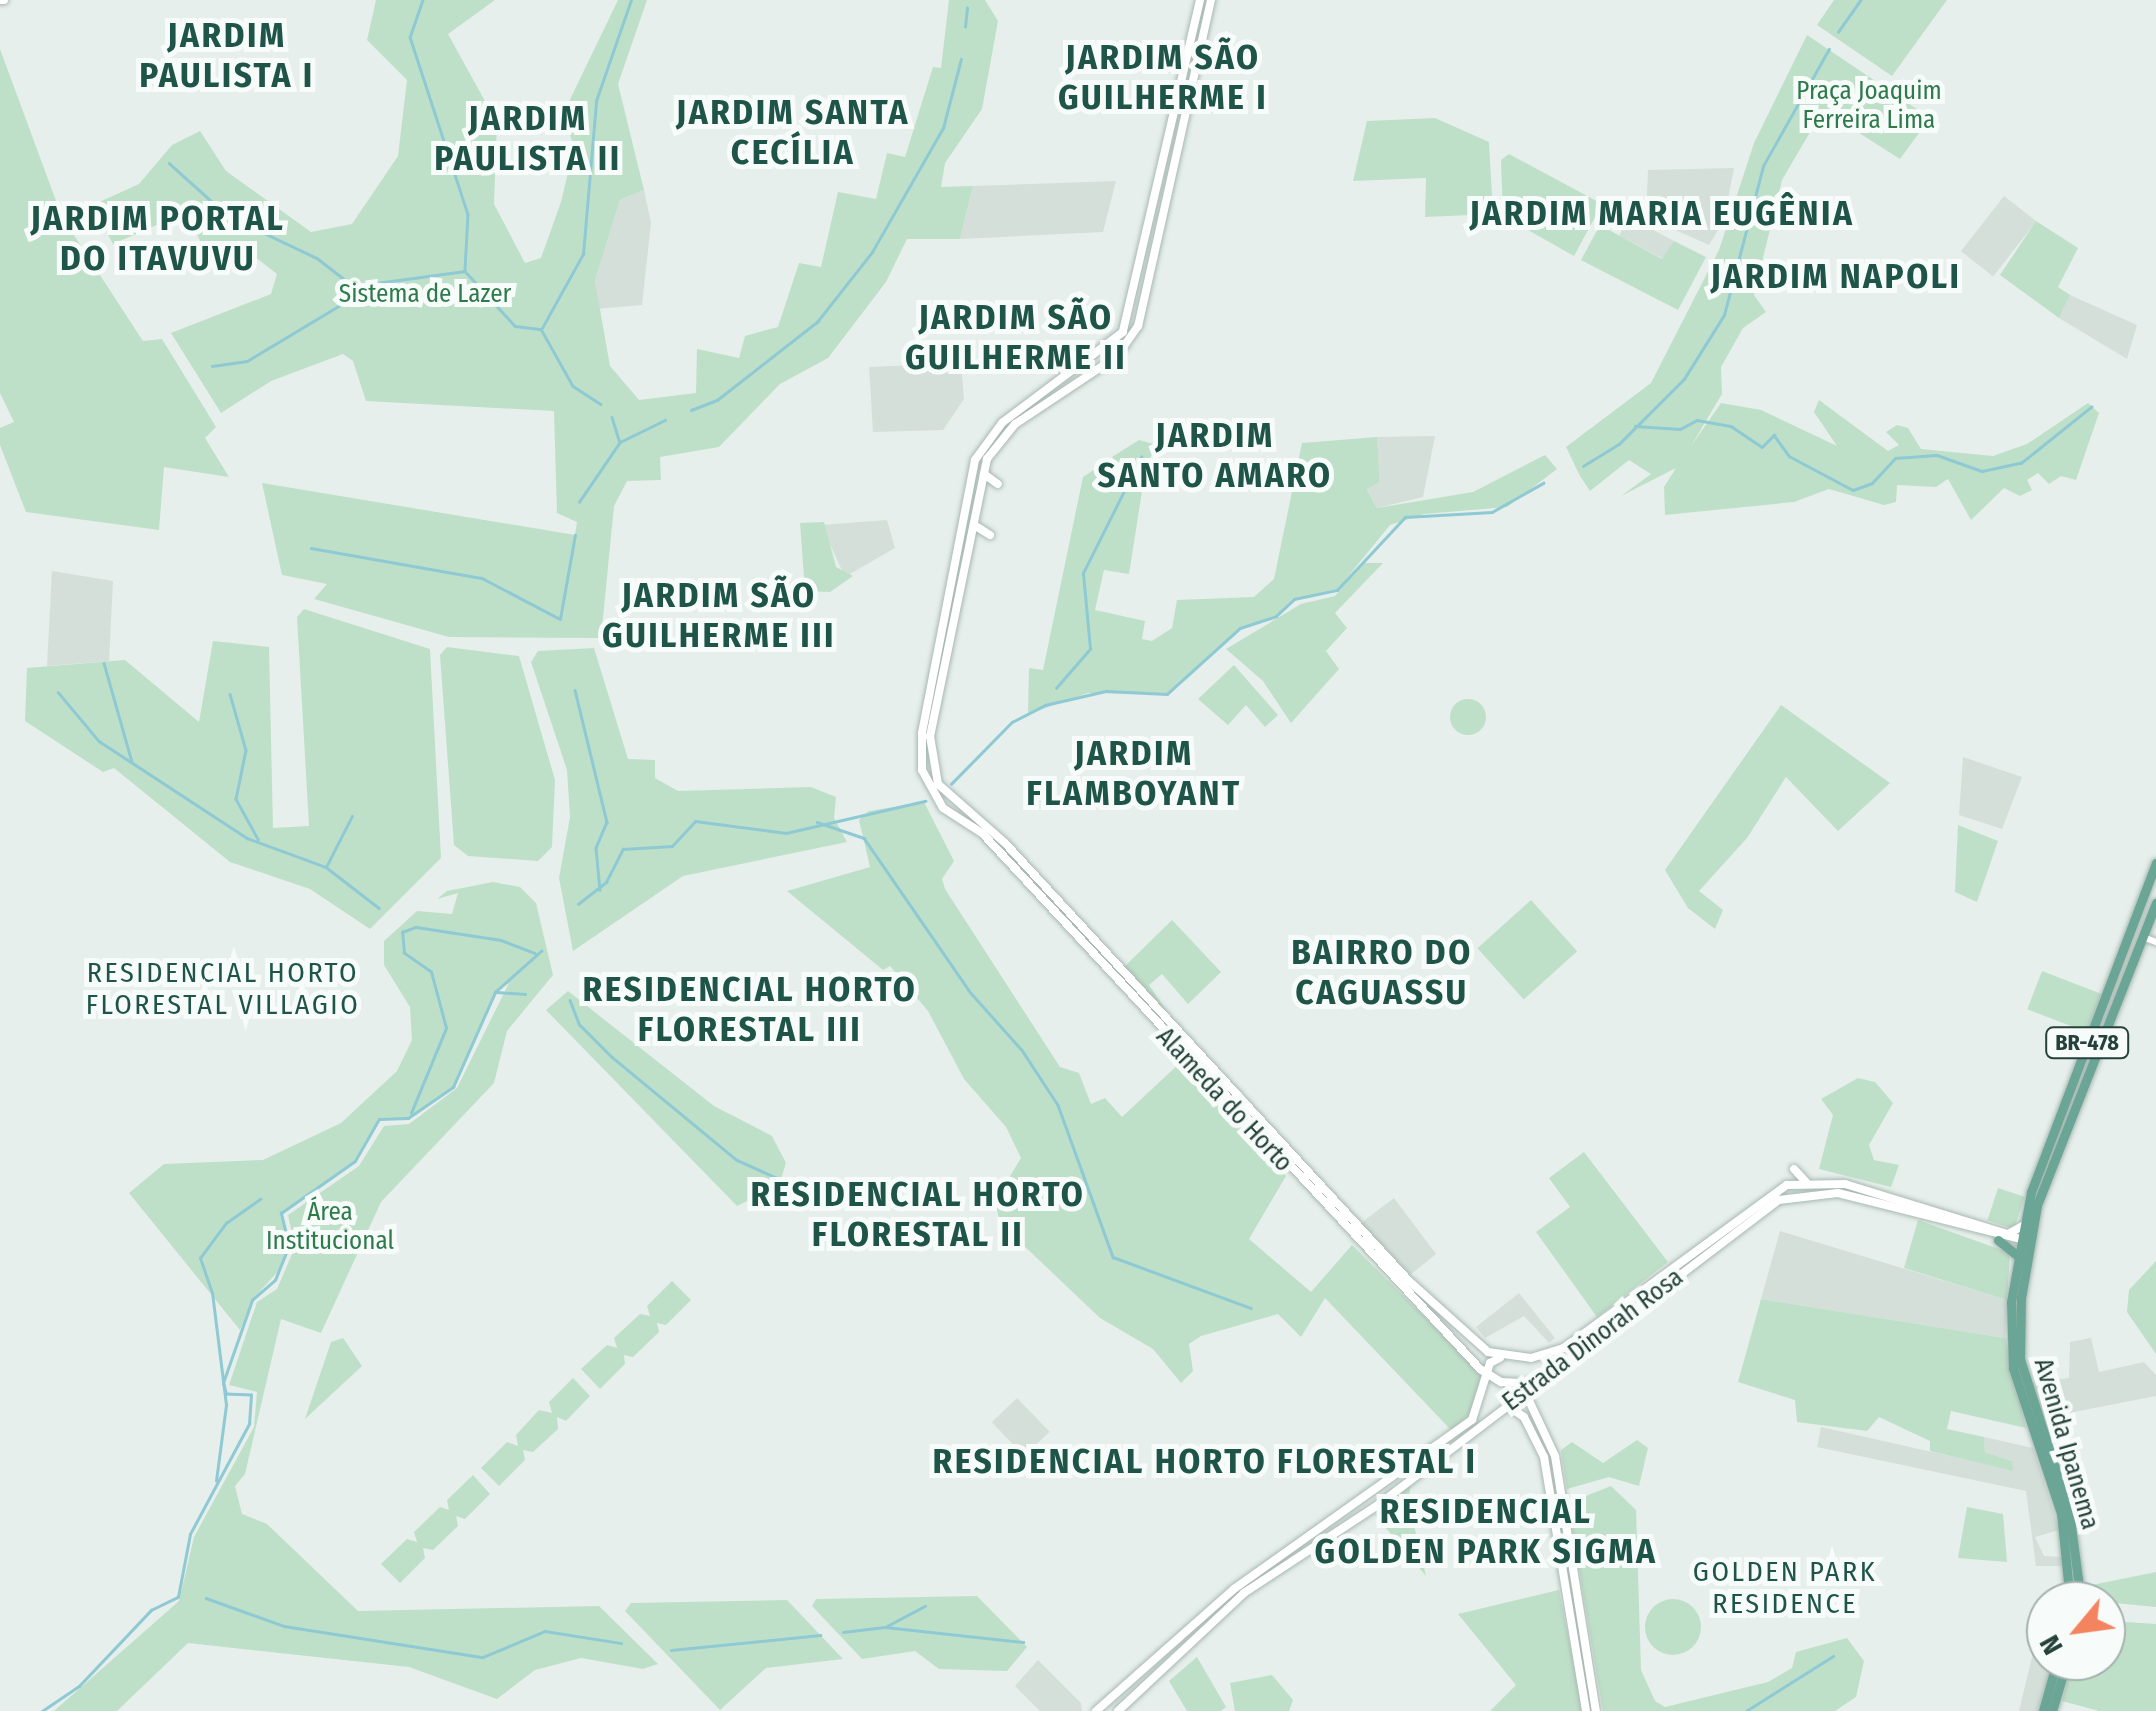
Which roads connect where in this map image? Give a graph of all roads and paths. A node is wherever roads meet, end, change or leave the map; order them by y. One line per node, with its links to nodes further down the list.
1 (1200, 0): 6 (main road)
2 (1211, 0): 3 (main road)
3 (984, 471): 4 (main road); 5 (main road)
4 (998, 484)
5 (980, 493): 6 (main road); 7 (main road)
6 (968, 494): 15 (main road, Alameda do Horto)
7 (973, 524): 8 (main road); 16 (main road, Alameda do Horto)
8 (990, 536)
9 (2156, 863): 10 (main road, Avenida Ipanema / BR-478)
10 (2140, 891): 11 (main road, Avenida Ipanema / BR-478); 12 (main road)
11 (2135, 902): 13 (main road); 21 (main road, Avenida Ipanema / BR-478)
12 (2156, 904): 13 (main road, Avenida Ipanema / BR-478)
13 (2142, 936): 14 (street); 21 (main road, Avenida Ipanema / BR-478)
14 (2156, 942)
15 (1149, 1018): 16 (main road); 27 (main road, Alameda do Horto)
16 (1170, 1028): 25 (main road, Alameda do Horto)
17 (1794, 1169): 18 (main road)
18 (1806, 1182): 19 (main road, Estrada Dinorah Rosa); 21 (main road, Estrada Dinorah Rosa)
19 (1794, 1184): 20 (main road); 26 (main road, Estrada Dinorah Rosa)
20 (1779, 1200): 22 (main road, Estrada Dinorah Rosa); 28 (main road, Estrada Dinorah Rosa)
21 (2028, 1229): 23 (main road, Avenida Ipanema / BR-478); 32 (main road, Avenida Ipanema / BR-478)
22 (1998, 1240): 23 (main road, Estrada Dinorah Rosa); 24 (main road)
23 (2021, 1240): 24 (main road, Avenida Ipanema / BR-478)
24 (2018, 1256): 33 (main road, Avenida Ipanema / BR-478)
25 (1505, 1358): 26 (main road, Estrada Dinorah Rosa); 27 (main road)
26 (1531, 1358): 28 (main road)
27 (1487, 1374): 28 (main road); 30 (main road, Estrada Dinorah Rosa)
28 (1538, 1382): 29 (main road, Estrada Dinorah Rosa)
29 (1526, 1392): 31 (main road, Estrada Dinorah Rosa); 34 (main road)
30 (1484, 1397): 31 (main road); 37 (main road, Estrada Dinorah Rosa)
31 (1505, 1408): 34 (main road); 40 (main road, Estrada Dinorah Rosa)
32 (2044, 1442): 33 (main road); 36 (main road, Avenida Ipanema / BR-478)
33 (2042, 1461): 35 (main road, Avenida Ipanema / BR-478)
34 (1554, 1494): 46 (main road); 47 (main road)
35 (2063, 1522): 36 (main road); 38 (main road, Avenida Ipanema / BR-478)
36 (2078, 1564): 39 (main road, Avenida Ipanema / BR-478)
37 (1248, 1578): 40 (main road); 41 (main road, Estrada Dinorah Rosa)
38 (2068, 1581)
39 (2079, 1581)
40 (1246, 1592): 41 (main road, Estrada Dinorah Rosa)
41 (1196, 1631): 44 (main road); 45 (main road)
42 (2051, 1681): 48 (main road)
43 (2061, 1681): 49 (main road)
44 (1103, 1710)
45 (1118, 1711)
46 (1586, 1711)
47 (1596, 1711)
48 (2043, 1711)
49 (2052, 1711)

